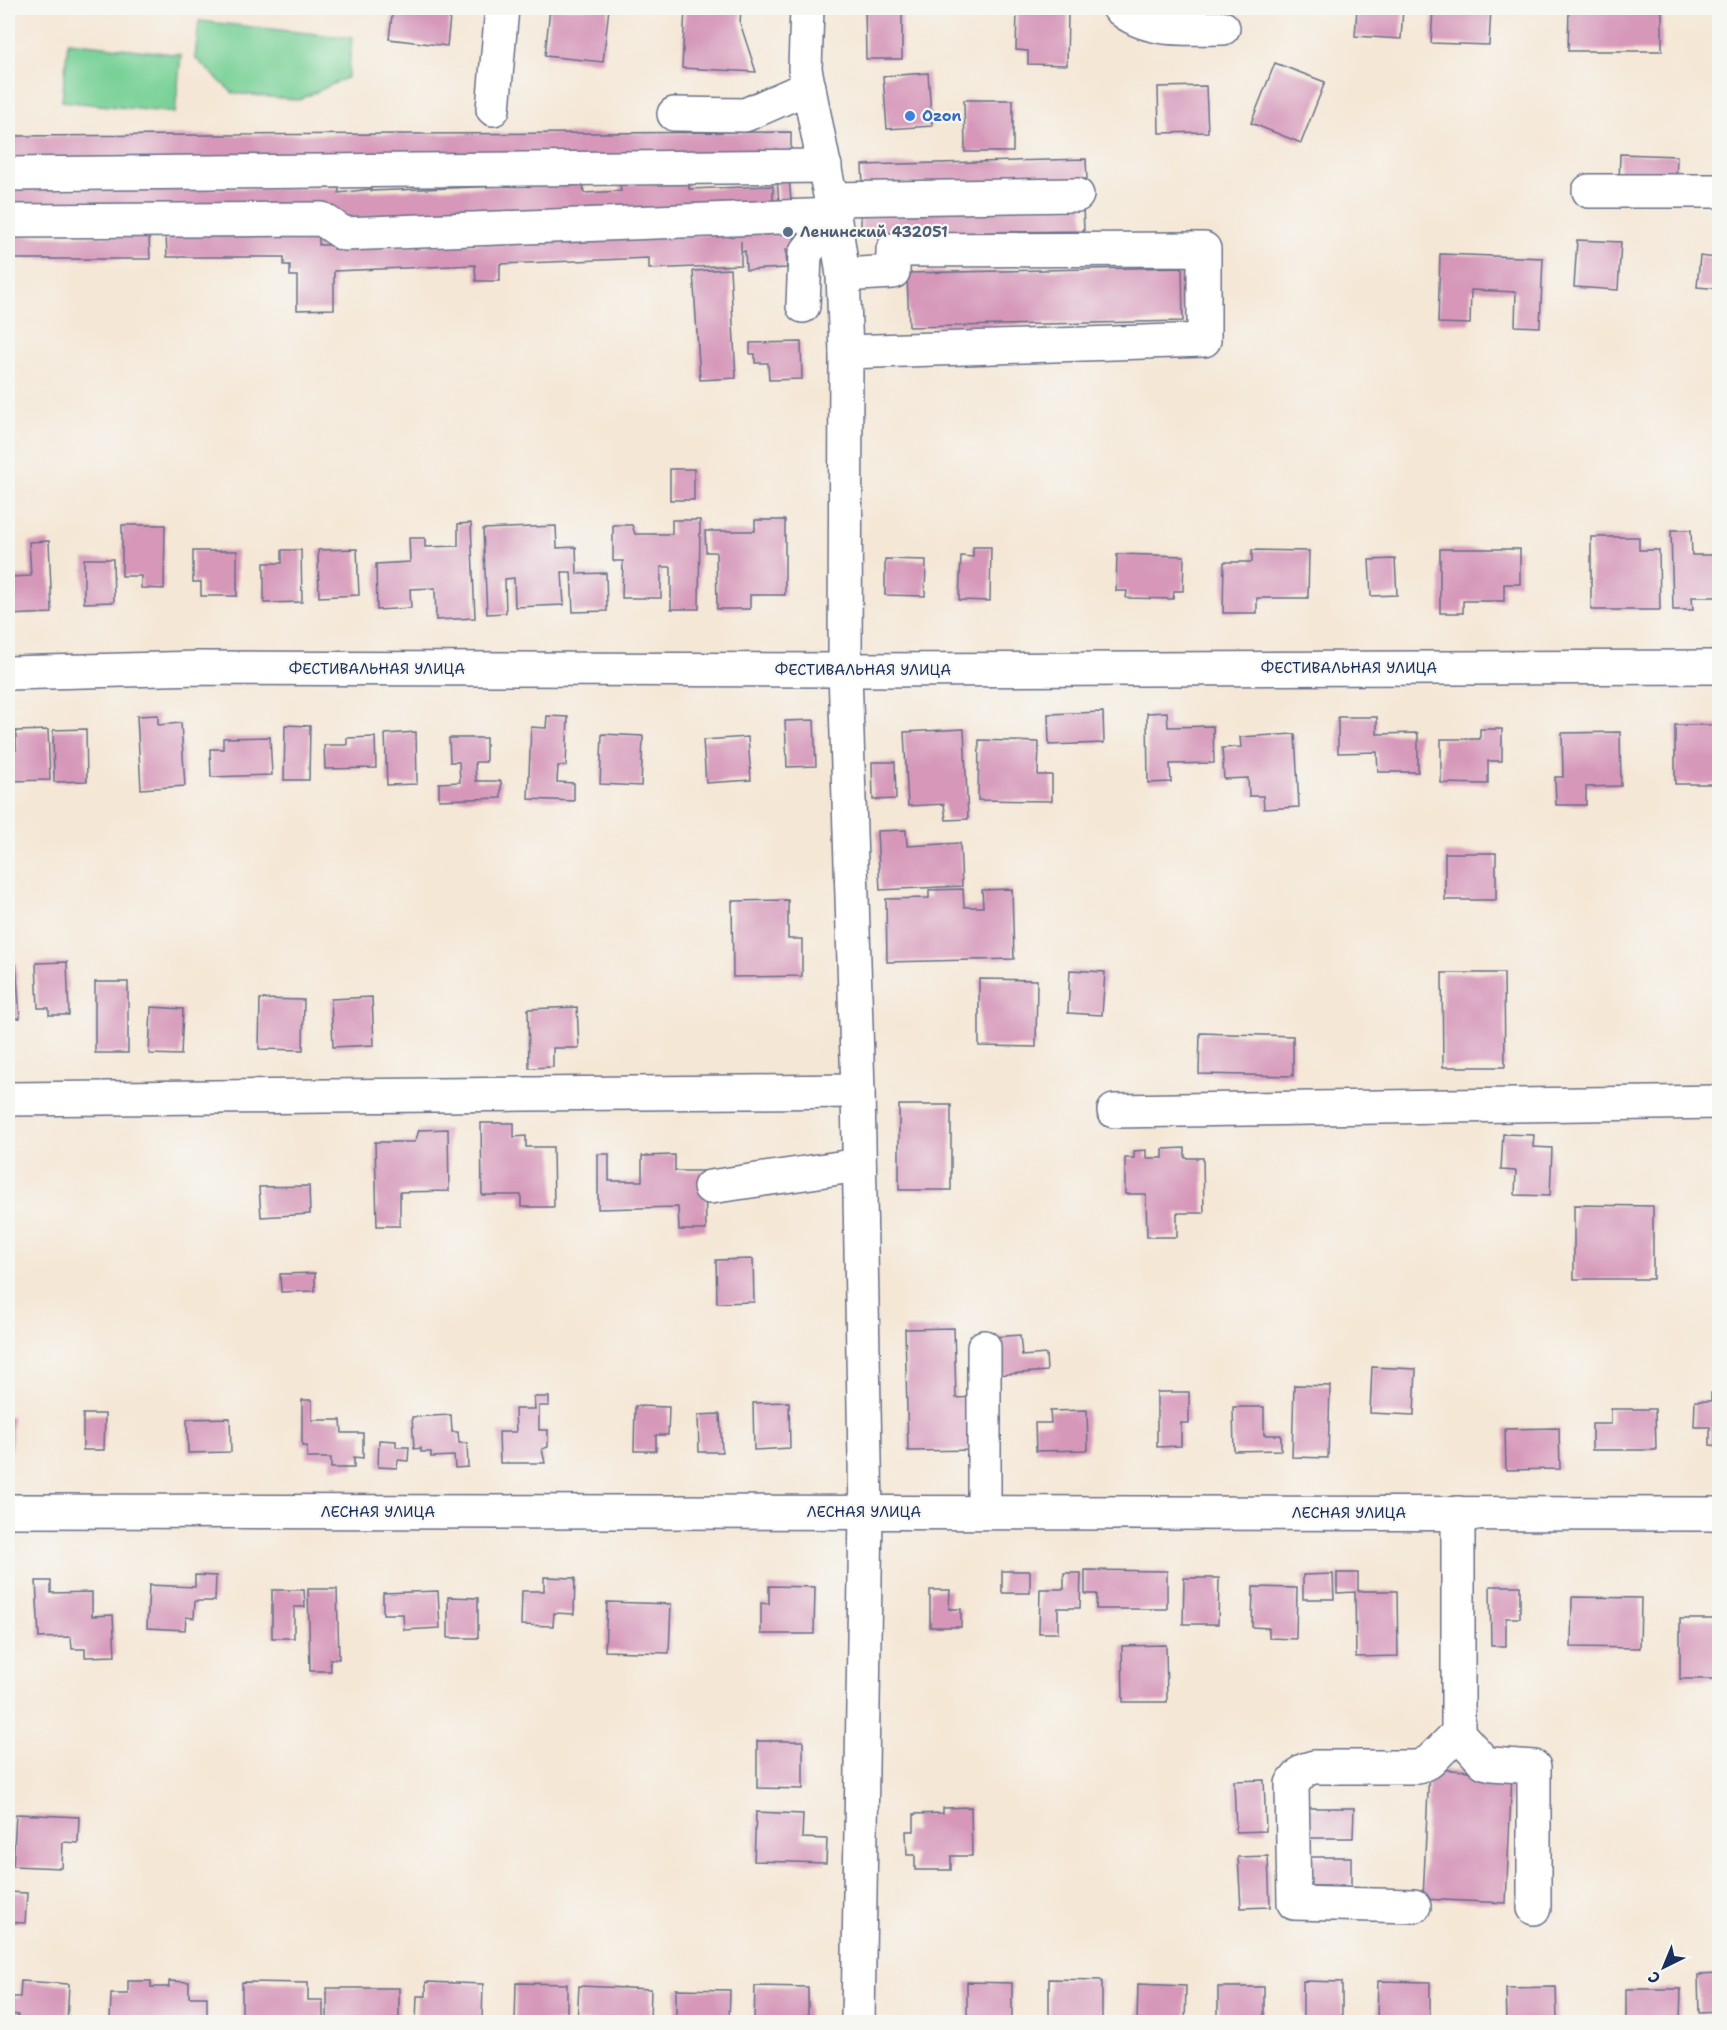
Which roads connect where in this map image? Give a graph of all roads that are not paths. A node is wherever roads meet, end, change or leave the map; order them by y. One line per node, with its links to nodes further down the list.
1 (502, 8): 6 (street)
2 (807, 8): 5 (street)
3 (1110, 9): 4 (street)
4 (1223, 28)
5 (809, 87): 7 (street); 8 (street)
6 (493, 109)
7 (674, 114)
8 (825, 166): 9 (street); 13 (street)
9 (8, 174)
10 (1589, 191): 11 (street)
11 (1719, 191)
12 (1077, 195): 13 (street)
13 (832, 207): 14 (street); 15 (street); 16 (street)
14 (8, 221)
15 (843, 275): 17 (street); 17 (street)
16 (803, 306)
17 (846, 352): 19 (street)
18 (1719, 667): 19 (street, ФЕСТИВАЛЬНАЯ УЛИЦА)
19 (844, 670): 20 (street, ФЕСТИВАЛЬНАЯ УЛИЦА); 21 (street)
20 (8, 673)
21 (858, 1091): 22 (street); 25 (street)
22 (8, 1099)
23 (1719, 1102): 24 (street)
24 (1114, 1111)
25 (859, 1165): 26 (street); 30 (street)
26 (710, 1187)
27 (984, 1347): 29 (street)
28 (8, 1511): 30 (street, ЛЕСНАЯ УЛИЦА)
29 (984, 1511): 30 (street, ЛЕСНАЯ УЛИЦА); 31 (street, ЛЕСНАЯ УЛИЦА)
30 (866, 1512): 36 (street)
31 (1458, 1513): 32 (street, ЛЕСНАЯ УЛИЦА); 33 (street)
32 (1719, 1514)
33 (1458, 1733): 34 (street); 35 (street)
34 (1414, 1906)
35 (1534, 1908)
36 (858, 2022)

